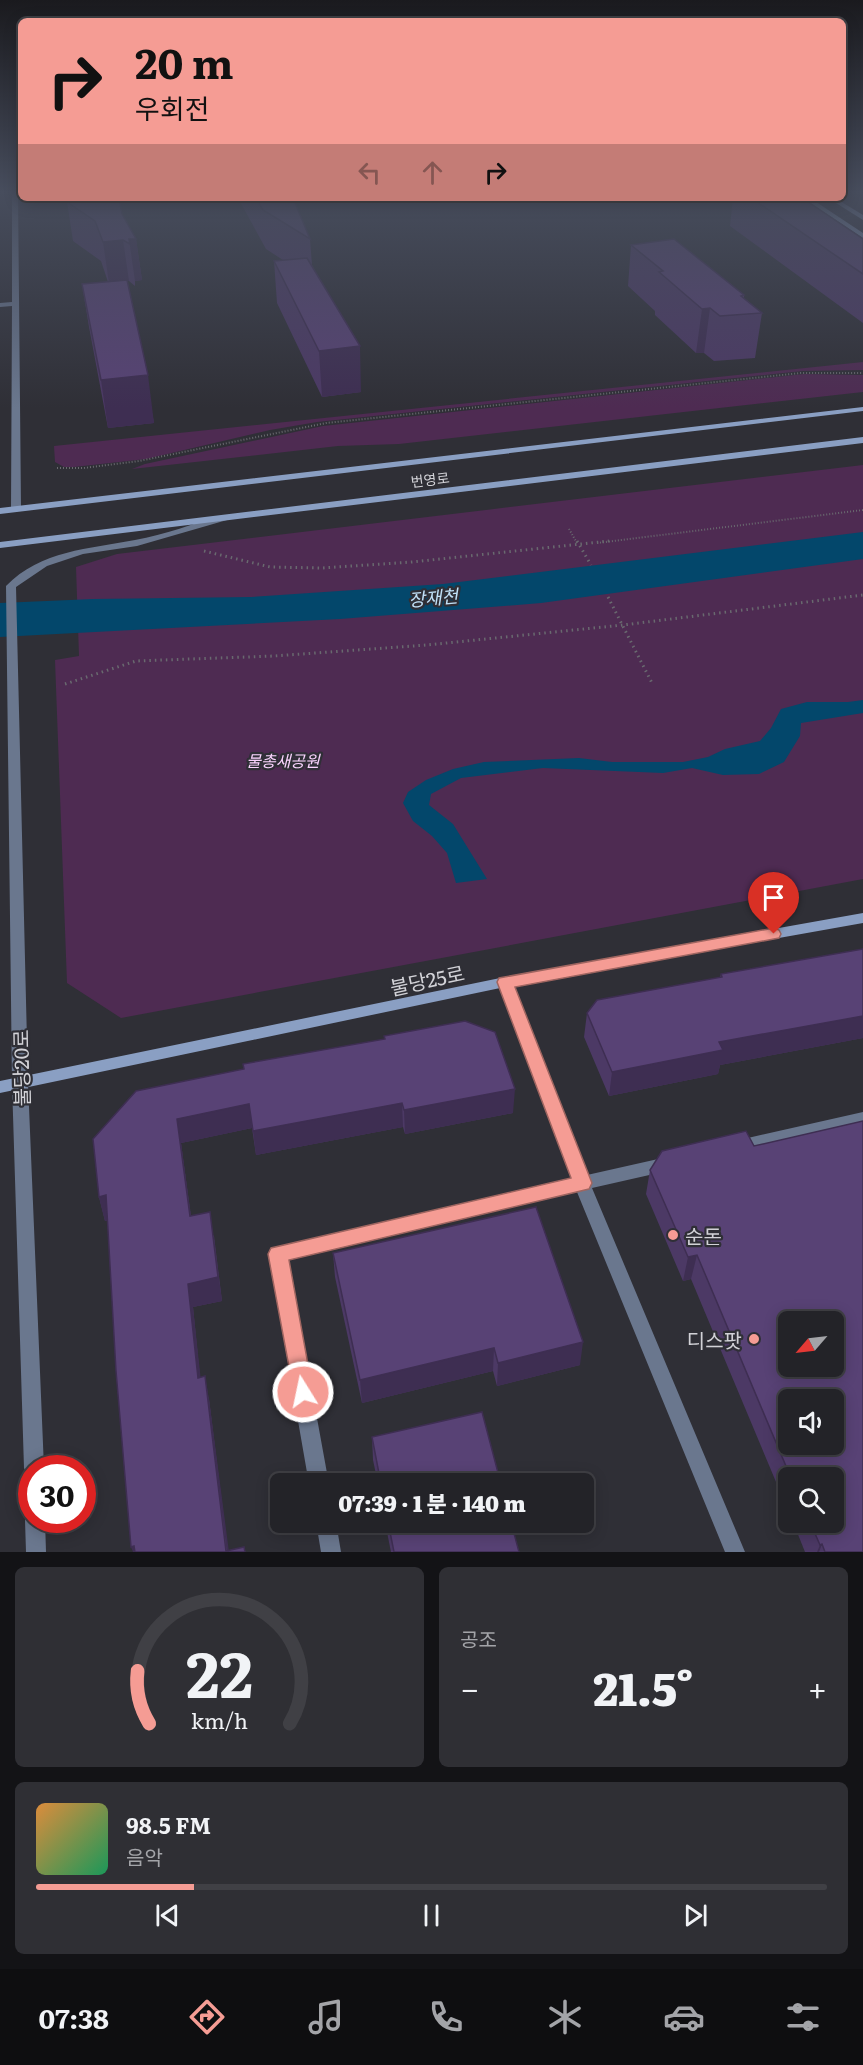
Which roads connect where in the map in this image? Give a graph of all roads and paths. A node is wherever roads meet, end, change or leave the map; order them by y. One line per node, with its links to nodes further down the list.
1 (15, 263): 2 (street)
2 (15, 304): 3 (street); 8 (street)
3 (0, 305)
4 (863, 373): 7 (path)
5 (863, 409): 8 (main road, 번영로)
6 (863, 440): 11 (main road, 번영로)
7 (57, 468)
8 (16, 509): 10 (main road, 번영로)
9 (863, 510): 14 (path)
10 (0, 511)
11 (224, 518): 13 (main road, 번영로); 18 (street)
12 (569, 529): 14 (path)
13 (0, 545)
14 (579, 545): 15 (path); 16 (path)
15 (204, 551)
16 (591, 565)
17 (0, 580): 18 (street)
18 (11, 585): 24 (street, 불당20로)
19 (863, 595): 21 (path)
20 (608, 597): 21 (path)
21 (623, 625): 22 (path); 23 (path)
22 (652, 682)
23 (65, 684)
24 (7, 715): 27 (street, 불당20로)
25 (863, 918): 26 (main road, 불당25로)
26 (505, 982): 27 (main road, 불당25로); 32 (street)
27 (20, 1083): 28 (main road, 불당25로); 33 (street, 불당20로)
28 (0, 1087)
29 (863, 1118): 30 (street)
30 (717, 1152)
31 (683, 1160): 32 (street)
32 (582, 1183): 34 (street); 39 (street)
33 (33, 1455)
34 (317, 1473)
35 (35, 1533): 37 (street)
36 (328, 1533): 38 (street)
37 (36, 1552)
38 (331, 1552)
39 (735, 1552)

